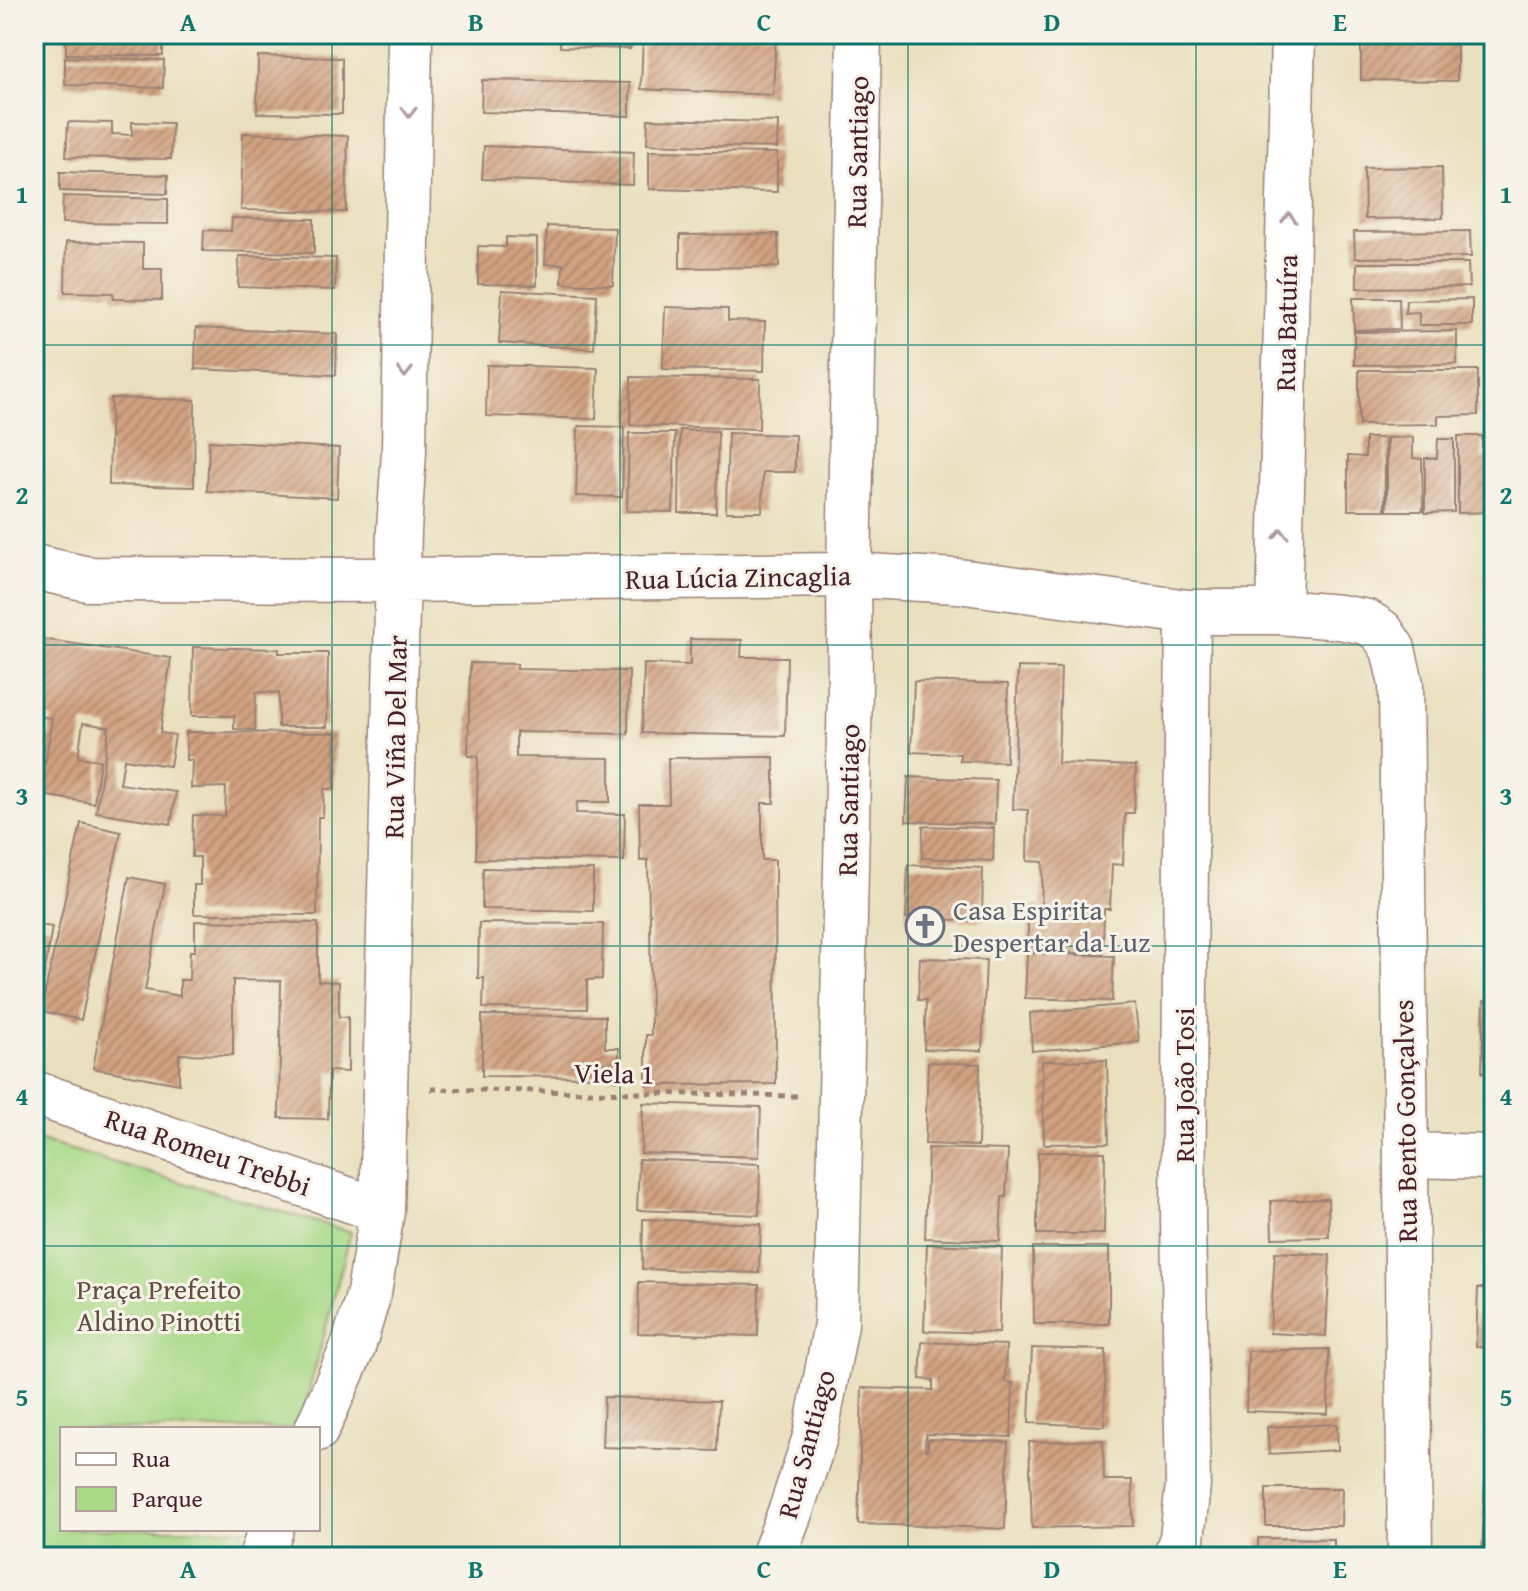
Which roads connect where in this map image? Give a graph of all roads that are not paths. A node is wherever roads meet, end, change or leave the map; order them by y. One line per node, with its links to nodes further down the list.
1 (410, 34): 6 (street, Rua Viña Del Mar, one-way to 6)
2 (859, 34): 5 (street, Rua Santiago)
3 (1293, 34): 8 (street, Rua Batuíra, one-way to 3)
4 (34, 567): 6 (street, Rua Lúcia Zincaglia)
5 (849, 575): 6 (street, Rua Lúcia Zincaglia); 7 (street, Rua Lúcia Zincaglia); 17 (street, Rua Santiago)
6 (399, 580): 13 (street, Rua Viña Del Mar)
7 (1188, 612): 8 (street, Rua Lúcia Zincaglia); 18 (street, Rua João Tosi)
8 (1279, 612): 9 (street, Rua Lúcia Zincaglia)
9 (1401, 684): 11 (street, Rua Bento Gonçalves)
10 (34, 1093): 13 (street, Rua Romeu Trebbi)
11 (1406, 1155): 12 (street); 19 (street, Rua Bento Gonçalves)
12 (1494, 1157)
13 (382, 1211): 14 (street, Rua Viña Del Mar)
14 (318, 1427)
15 (270, 1531): 16 (street)
16 (261, 1557)
17 (773, 1557)
18 (1175, 1557)
19 (1410, 1557)

